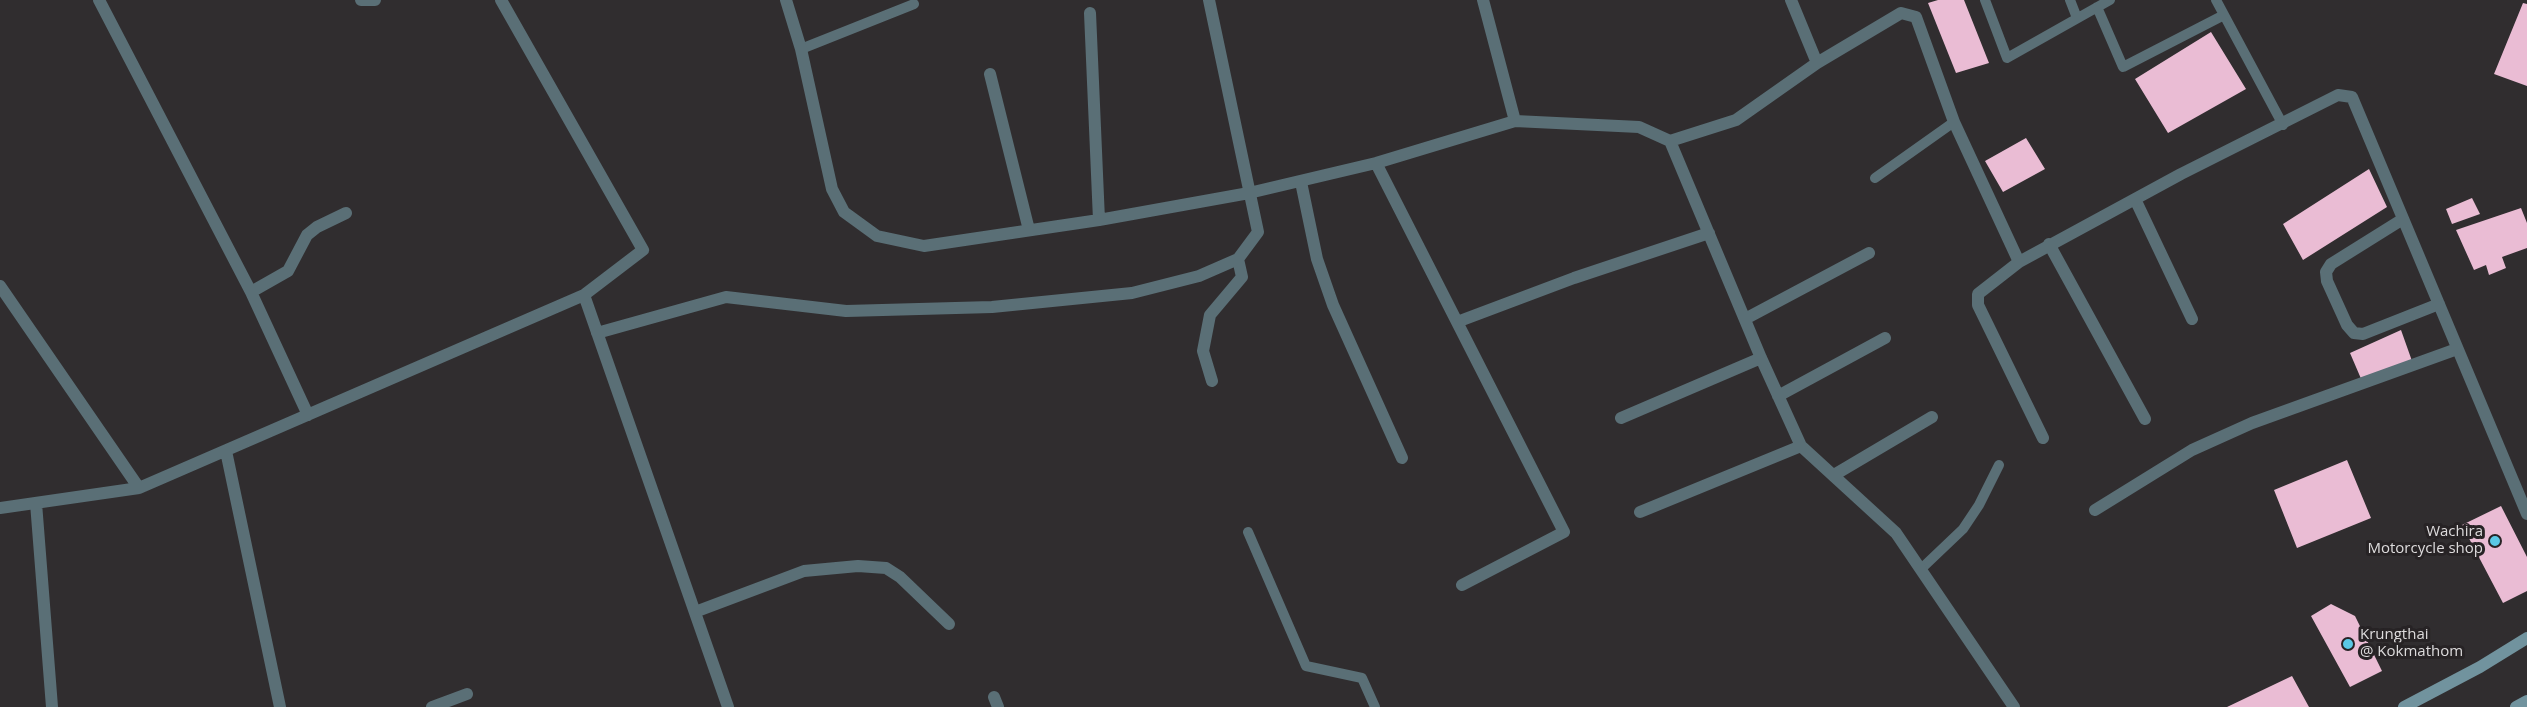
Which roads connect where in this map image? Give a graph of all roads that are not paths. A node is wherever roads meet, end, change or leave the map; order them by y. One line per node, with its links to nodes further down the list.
1 (99, 0): 40 (street)
2 (361, 0): 3 (street)
3 (375, 0)
4 (501, 0): 41 (street)
5 (786, 0): 18 (street)
6 (1209, 0): 28 (street)
7 (1483, 0): 21 (street)
8 (1791, 0): 19 (street)
9 (1985, 0): 17 (lane)
10 (2070, 0): 17 (lane)
11 (2110, 0): 14 (lane)
12 (2216, 0): 16 (lane)
13 (914, 4): 18 (lane)
14 (2097, 7): 16 (lane); 17 (lane)
15 (1090, 13): 32 (street)
16 (2224, 15): 23 (lane)
17 (2077, 18)
18 (801, 49): 33 (street)
19 (1816, 63): 22 (street); 24 (street)
20 (990, 74): 33 (street)
21 (1515, 121): 24 (street); 25 (street)
22 (1954, 122): 26 (lane); 38 (street)
23 (2283, 125): 29 (street); 31 (street)
24 (1671, 141): 34 (street)
25 (1376, 163): 27 (street); 45 (street)
26 (1875, 178)
27 (1301, 182): 28 (street); 59 (street)
28 (1249, 193): 32 (street); 37 (street)
29 (2134, 199): 35 (street); 44 (street)
30 (346, 213): 40 (street)
31 (2403, 219): 42 (street); 42 (street)
32 (1099, 220): 33 (street)
33 (1029, 230)
34 (1709, 233): 43 (street); 45 (street)
35 (2049, 244): 38 (street); 55 (street)
36 (1869, 252): 43 (street)
37 (1238, 260): 46 (street); 50 (street)
38 (2019, 262): 56 (street)
39 (0, 286): 62 (street)
40 (251, 292): 52 (street)
41 (584, 295): 46 (street); 52 (street)
42 (2439, 304): 48 (street)
43 (1745, 319): 49 (street)
44 (2192, 319)
45 (1457, 322): 70 (street)
46 (597, 333): 71 (street)
47 (1885, 338): 51 (street)
48 (2457, 349): 65 (street); 67 (street)
49 (1761, 358): 51 (street); 54 (street)
50 (1212, 381)
51 (1778, 396): 57 (street)
52 (308, 415): 58 (street)
53 (1932, 417): 61 (street)
54 (1622, 418)
55 (2145, 419)
56 (2043, 438)
57 (1801, 446): 61 (street); 66 (street)
58 (226, 450): 62 (street); 77 (street)
59 (1402, 459)
60 (1999, 465): 69 (lane)
61 (1834, 475): 69 (street)
62 (139, 488): 63 (street)
63 (36, 503): 64 (street); 76 (street)
64 (0, 508)
65 (2095, 510)
66 (1640, 512)
67 (2527, 514)
68 (1248, 532): 80 (lane)
69 (1921, 569): 81 (street)
70 (1462, 585)
71 (695, 612): 72 (street); 79 (street)
72 (949, 624)
73 (2527, 638): 82 (main road)
74 (467, 694): 78 (street)
75 (2527, 701): 83 (main road)
76 (52, 707)
77 (280, 707)
78 (432, 707)
79 (728, 707)
80 (1375, 707)
81 (2014, 707)
82 (2404, 707)
83 (2516, 707)

